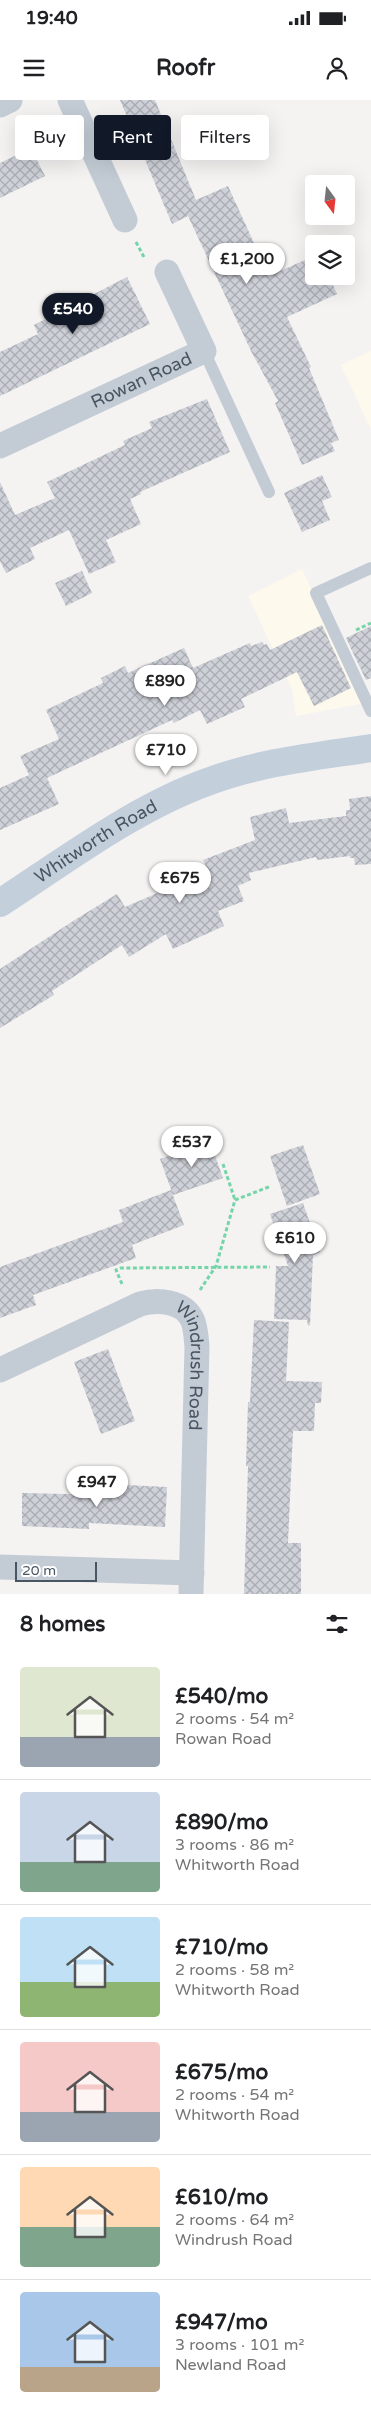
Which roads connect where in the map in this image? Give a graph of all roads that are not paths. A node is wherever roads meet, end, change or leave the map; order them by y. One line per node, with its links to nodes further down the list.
1 (10, 100): 3 (street)
2 (70, 100): 4 (street)
3 (0, 105)
4 (125, 220)
5 (167, 272): 6 (street, Rowan Road)
6 (204, 351): 7 (street, Rowan Road); 8 (lane)
7 (0, 446)
8 (269, 492)
9 (371, 568): 10 (lane)
10 (371, 711)
11 (371, 748): 12 (main road, Whitworth Road)
12 (0, 903)
13 (0, 1370): 15 (street, Windrush Road)
14 (0, 1567): 15 (street)
15 (191, 1583)

